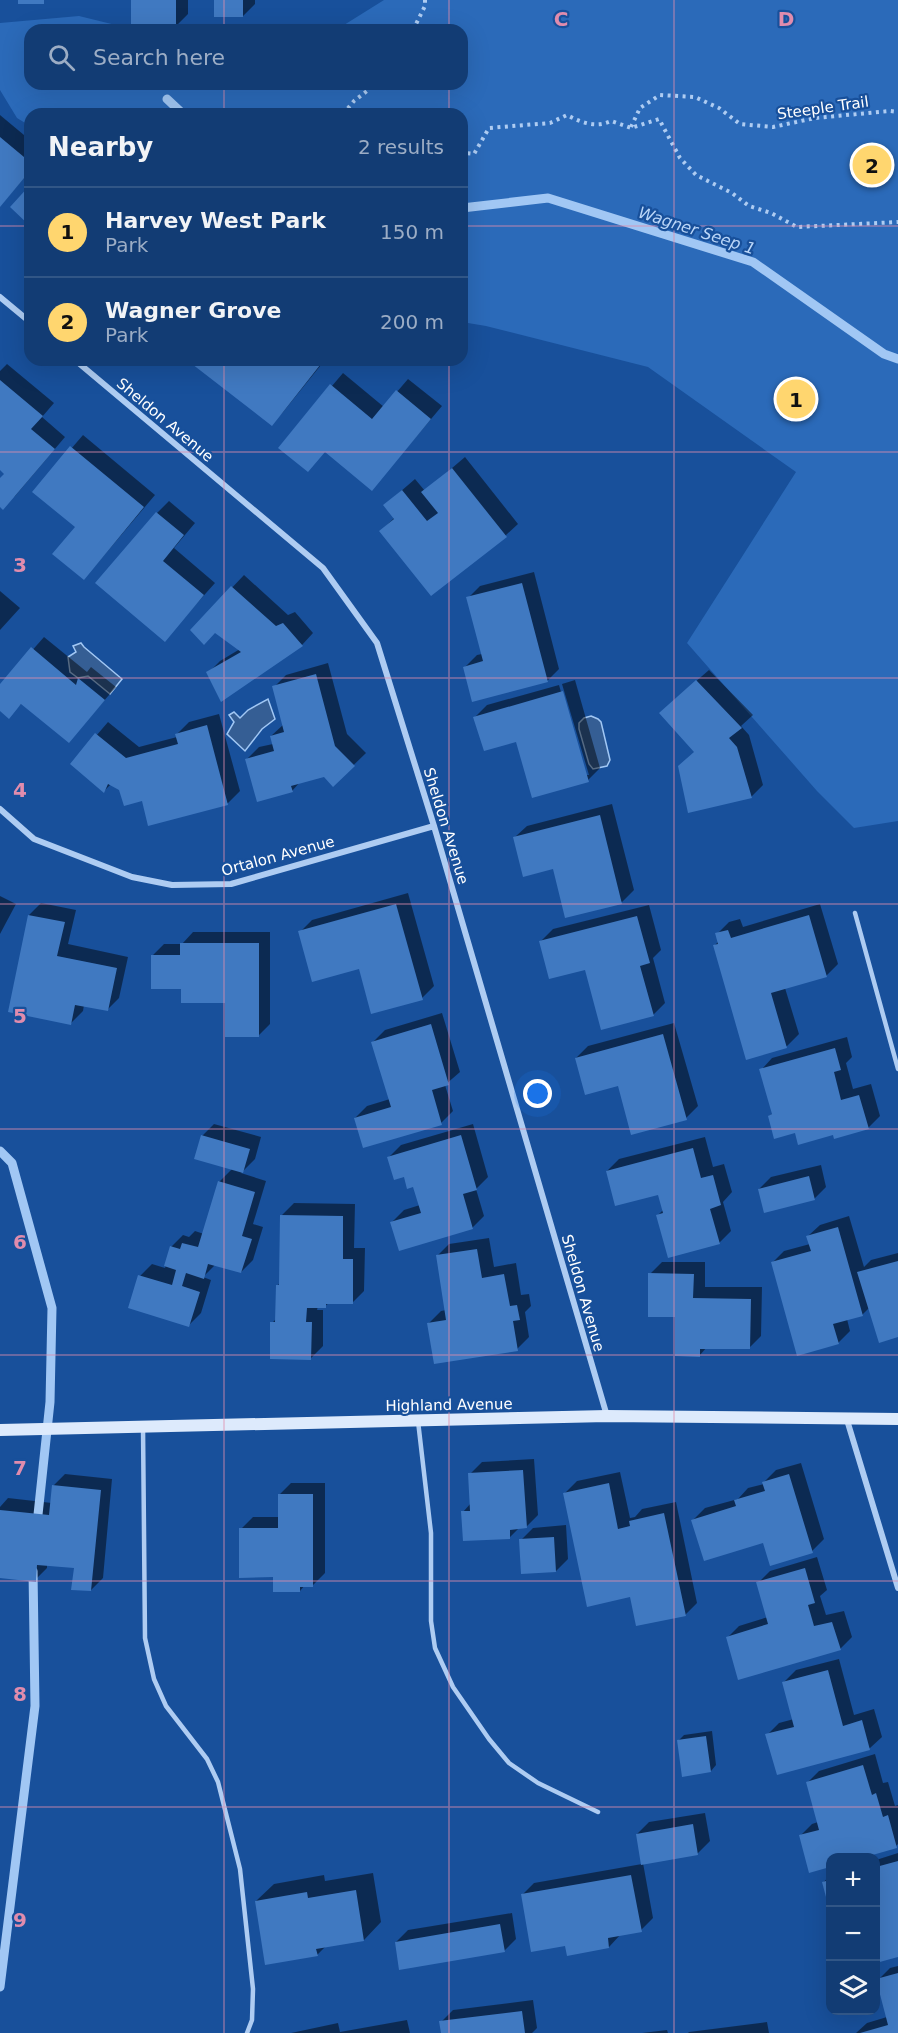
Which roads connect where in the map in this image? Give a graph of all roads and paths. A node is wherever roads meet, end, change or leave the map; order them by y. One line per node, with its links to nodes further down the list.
1 (425, 0): 2 (path)
2 (416, 24)
3 (368, 90): 4 (path)
4 (348, 108)
5 (898, 112): 6 (path, Steeple Trail)
6 (631, 128): 7 (path); 8 (path)
7 (468, 153)
8 (898, 222)
9 (0, 297): 10 (street)
10 (24, 317)
11 (82, 366): 13 (street, Sheldon Avenue)
12 (0, 809): 13 (street, Ortalon Avenue)
13 (434, 826): 16 (street, Sheldon Avenue)
14 (855, 914): 15 (lane)
15 (898, 1069)
16 (607, 1416): 18 (street, Highland Avenue); 19 (street, Highland Avenue)
17 (898, 1419): 18 (street, Highland Avenue)
18 (848, 1420): 22 (street)
19 (418, 1421): 20 (street, Highland Avenue); 23 (lane)
20 (143, 1427): 21 (street, Highland Avenue); 24 (lane)
21 (0, 1430)
22 (898, 1588)
23 (598, 1812)
24 (247, 2033)

